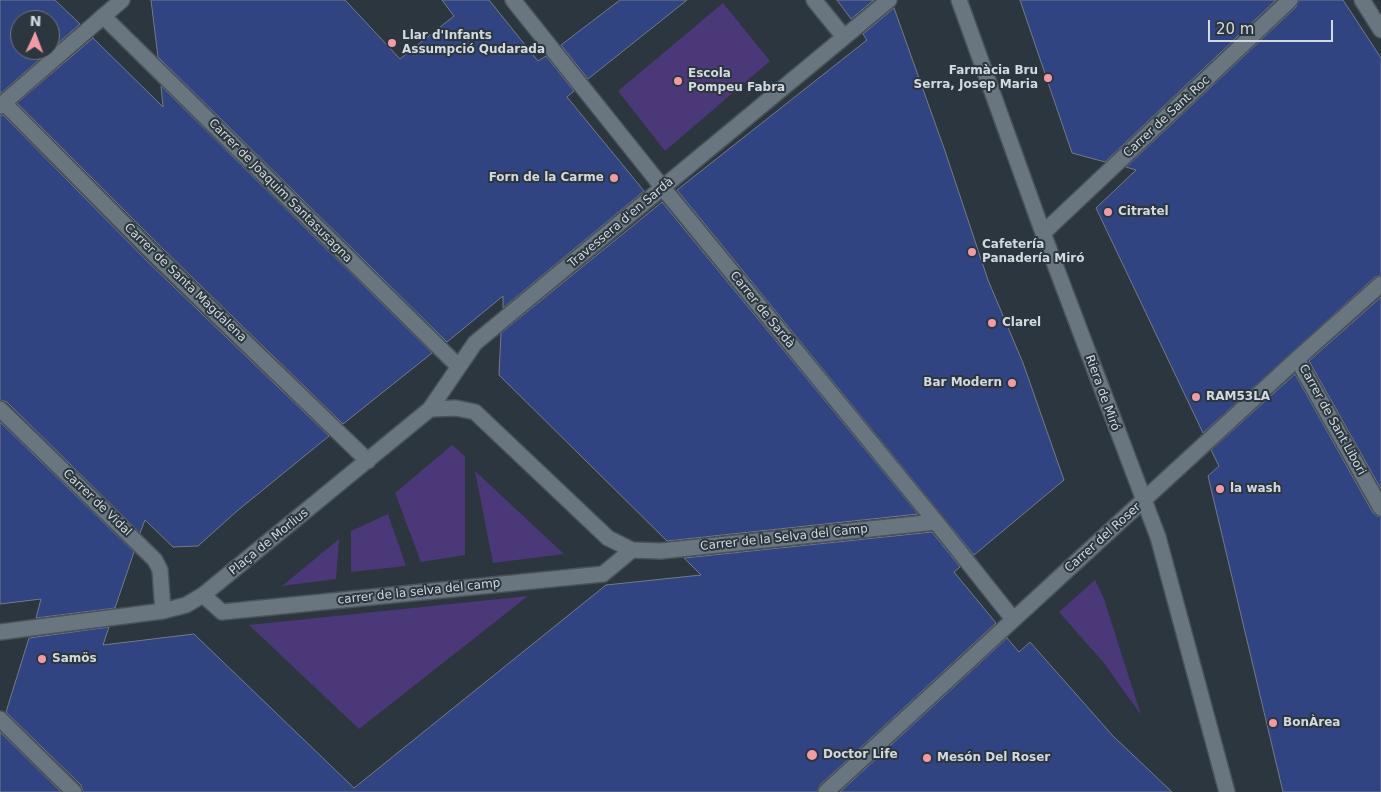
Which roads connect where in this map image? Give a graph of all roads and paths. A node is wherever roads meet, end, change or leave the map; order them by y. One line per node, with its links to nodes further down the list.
1 (122, 0): 8 (street)
2 (513, 0): 12 (street, Carrer de Sardà)
3 (814, 0): 10 (street)
4 (889, 0): 10 (street, Travessera d'en Sardà)
5 (960, 0): 13 (street, Riera de Miró)
6 (1290, 0): 13 (street, Carrer de Sant Roc)
7 (1362, 0): 9 (street)
8 (103, 16): 11 (street); 16 (street, Carrer de Joaquim Santasusagna)
9 (1381, 30)
10 (844, 38): 12 (street, Travessera d'en Sardà)
11 (2, 105): 19 (street, Carrer de Santa Magdalena)
12 (662, 188): 16 (street, Travessera d'en Sardà); 22 (street, Carrer de Sardà)
13 (1043, 234): 20 (street, Riera de Miró)
14 (1381, 284): 15 (street, Carrer del Roser)
15 (1297, 359): 20 (street, Carrer del Roser); 21 (street, Carrer de Sant Libori)
16 (458, 366): 18 (street, Travessera d'en Sardà)
17 (0, 409): 25 (street, Carrer de Vidal)
18 (430, 409): 19 (street, Travessera d'en Sardà); 23 (street)
19 (368, 461): 24 (street, Plaça de Morlius)
20 (1144, 501): 26 (street, Carrer del Roser); 31 (street, Riera de Miró)
21 (1381, 508)
22 (936, 522): 23 (street, Carrer de la Selva del Camp); 26 (street, Carrer de Sardà)
23 (632, 550): 24 (street, carrer de la selva del camp)
24 (203, 596): 25 (street, Plaça de Morlius)
25 (162, 611): 27 (street)
26 (1013, 619): 30 (street, Carrer del Roser)
27 (0, 632)
28 (0, 719): 29 (street)
29 (74, 792)
30 (826, 792)
31 (1227, 792)

